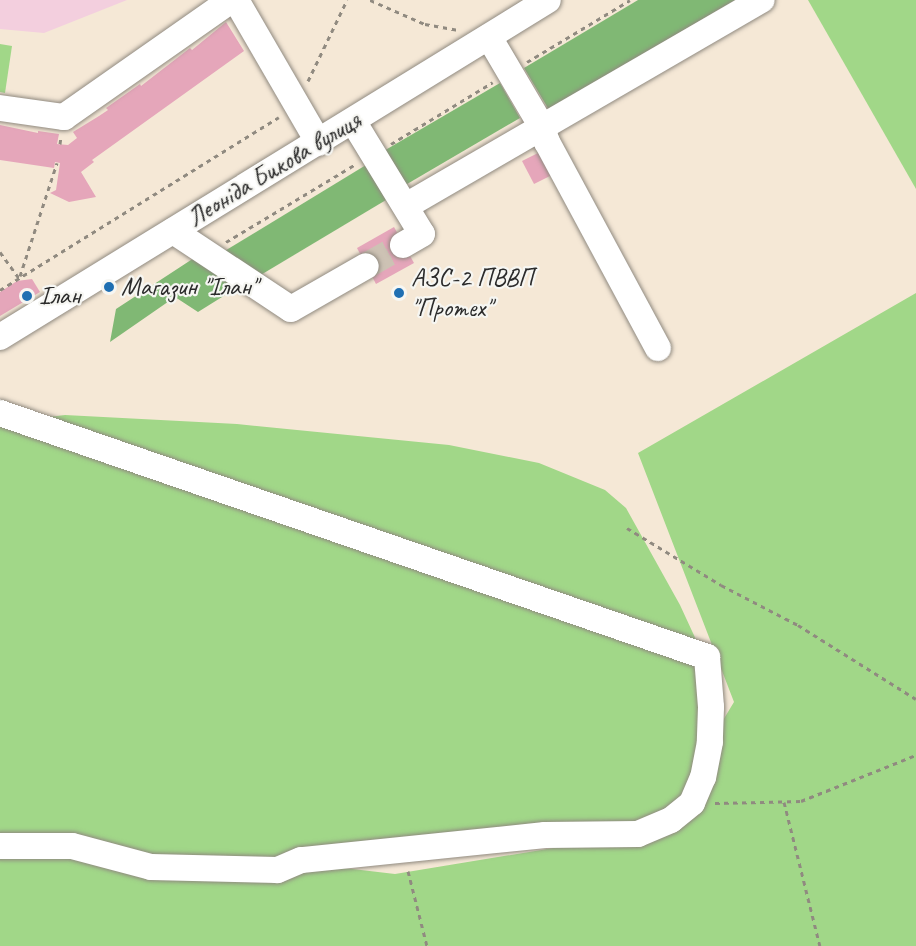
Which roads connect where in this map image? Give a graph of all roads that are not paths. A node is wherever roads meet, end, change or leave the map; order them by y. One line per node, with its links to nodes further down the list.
1 (231, 0): 6 (street)
2 (236, 0): 9 (street)
3 (548, 0): 5 (street, Леоніда Бикова вулиця)
4 (762, 0): 8 (street)
5 (489, 37): 7 (street, Леоніда Бикова вулиця); 8 (street)
6 (0, 108)
7 (353, 122): 9 (street, Леоніда Бикова вулиця); 10 (street)
8 (542, 127): 10 (street); 15 (street)
9 (319, 143): 11 (street, Леоніда Бикова вулиця)
10 (406, 206): 12 (street)
11 (173, 231): 13 (street); 14 (street, Леоніда Бикова вулиця)
12 (404, 244)
13 (366, 266)
14 (0, 337)
15 (658, 348)
16 (0, 413): 17 (street)
17 (0, 846)

